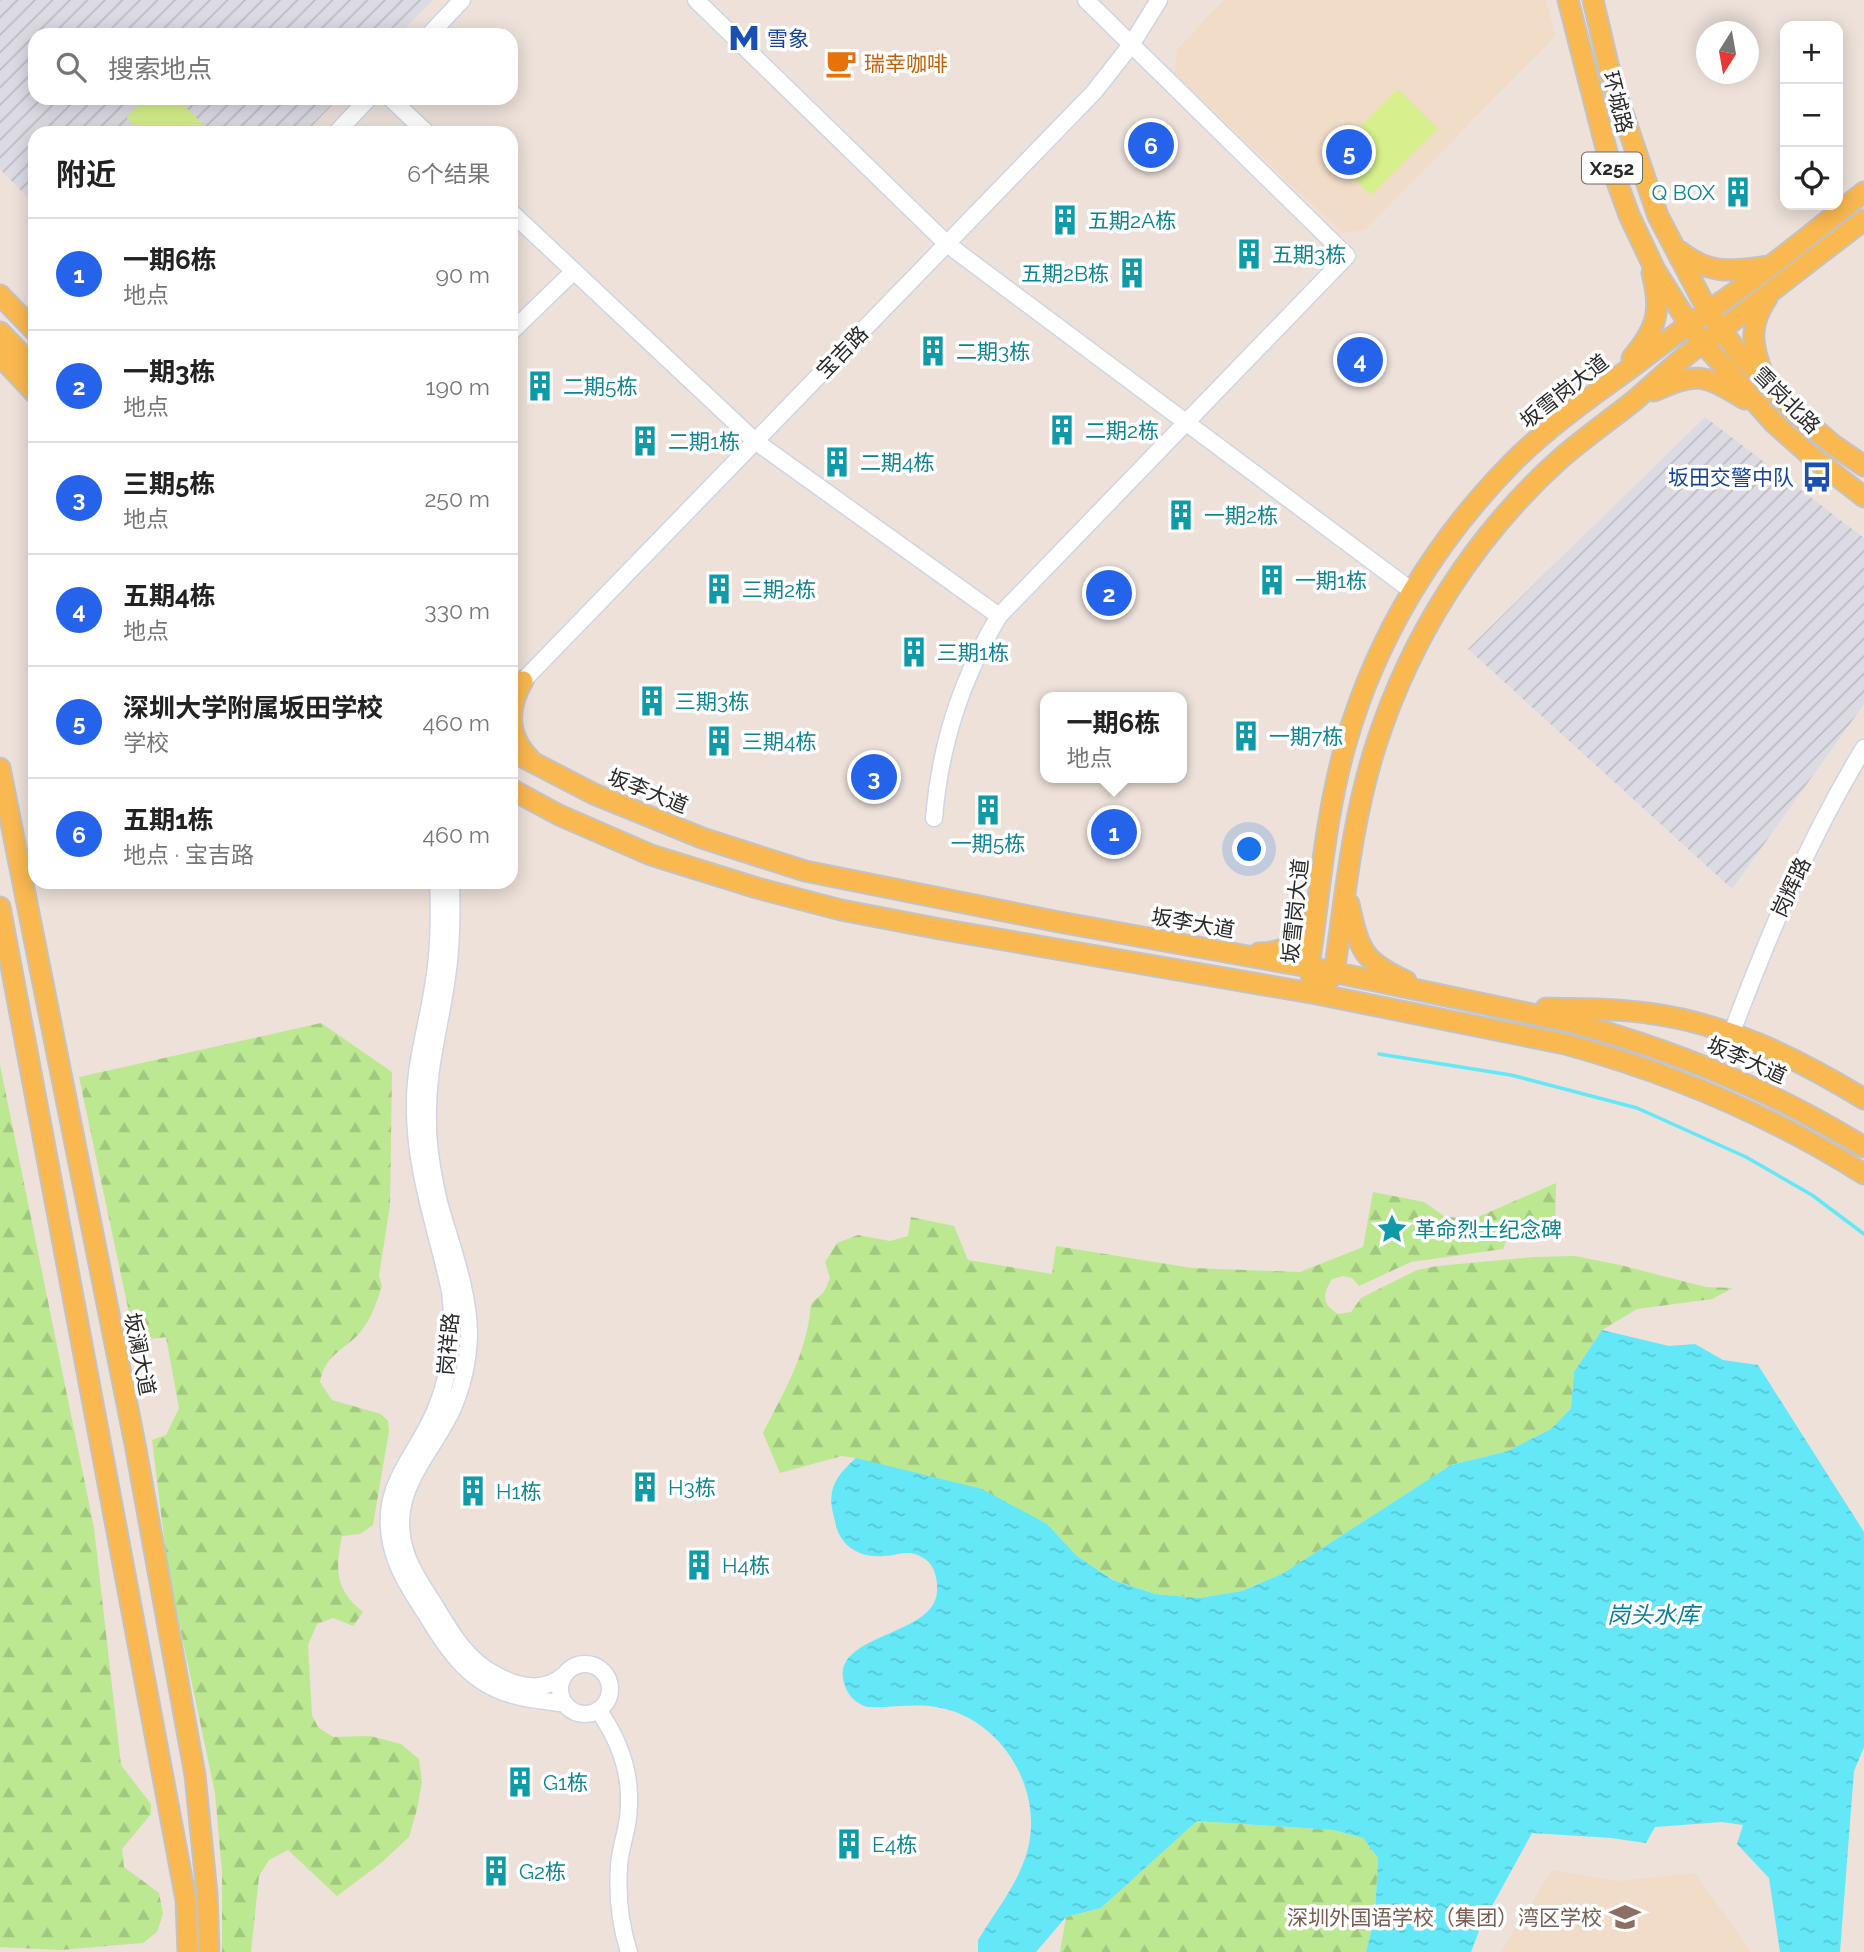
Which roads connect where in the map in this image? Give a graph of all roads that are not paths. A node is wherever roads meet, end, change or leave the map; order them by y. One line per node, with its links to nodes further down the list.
1 (462, 0): 7 (street)
2 (696, 0): 16 (street)
3 (1086, 0): 8 (street)
4 (1159, 0): 8 (street, 宝吉路)
5 (1568, 0): 18 (main road, 环城路 / X252)
6 (1593, 0): 17 (main road, 环城路 / X252)
7 (436, 28)
8 (1131, 45): 16 (street, 宝吉路); 37 (street)
9 (362, 105): 11 (street)
10 (397, 105): 12 (street)
11 (343, 126)
12 (420, 126)
13 (1864, 192): 19 (main road, 坂雪岗大道)
14 (518, 219): 20 (street)
15 (1864, 220): 21 (main road)
16 (947, 244): 37 (street); 38 (street, 宝吉路)
17 (1675, 248): 19 (main road); 23 (main road, 环城路 / X252)
18 (1648, 255): 25 (main road, 环城路 / X252); 33 (main road)
19 (1770, 265): 23 (main road, 坂雪岗大道)
20 (574, 271): 26 (street); 38 (street)
21 (1773, 290): 27 (main road); 32 (main road)
22 (0, 295): 24 (main road)
23 (1708, 312): 25 (main road, 坂雪岗大道); 27 (main road, 雪岗北路 / X252)
24 (28, 324)
25 (1689, 324): 29 (main road, 雪岗北路 / X252); 33 (main road, 坂雪岗大道)
26 (518, 325)
27 (1721, 330): 29 (main road); 32 (main road, 雪岗北路 / X252)
28 (0, 332): 31 (main road)
29 (1703, 343): 35 (main road); 36 (main road, 雪岗北路 / X252)
30 (0, 356): 34 (main road)
31 (28, 362)
32 (1764, 379): 39 (main road, 雪岗北路 / X252)
33 (1614, 380): 41 (main road, 坂雪岗大道)
34 (28, 386)
35 (1634, 401): 36 (main road); 54 (main road)
36 (1758, 406): 40 (main road, 雪岗北路 / X252)
37 (1186, 423): 41 (street); 42 (street)
38 (755, 441): 42 (street); 43 (street, 宝吉路)
39 (1864, 466)
40 (1864, 497)
41 (1412, 591): 51 (main road, 坂雪岗大道)
42 (999, 617): 50 (street)
43 (518, 684)
44 (518, 744): 47 (main road)
45 (1864, 748): 62 (street, 岗辉路)
46 (518, 755): 47 (main road, 坂李大道)
47 (534, 763): 56 (main road, 坂李大道)
48 (0, 768): 70 (main road, 坂澜大道)
49 (518, 793): 59 (main road)
50 (934, 818)
51 (1321, 887): 56 (main road); 57 (main road, 坂雪岗大道)
52 (438, 889): 67 (street, 岗祥路)
53 (451, 889): 66 (street, 岗祥路)
54 (1346, 891): 58 (main road); 60 (main road)
55 (0, 907): 69 (main road)
56 (1230, 953): 57 (main road, 坂李大道)
57 (1309, 967): 58 (main road, 坂李大道); 59 (main road, 坂雪岗大道)
58 (1334, 974): 59 (main road, 坂雪岗大道); 60 (main road, 坂李大道)
59 (1317, 994): 65 (main road)
60 (1432, 994): 61 (main road, 坂李大道)
61 (1492, 1006): 62 (main road); 64 (main road, 坂李大道)
62 (1732, 1032): 63 (main road)
63 (1864, 1100)
64 (1864, 1147)
65 (1864, 1174)
66 (564, 1675): 67 (street); 68 (street)
67 (565, 1704): 68 (street)
68 (598, 1710): 71 (street)
69 (188, 1952)
70 (209, 1952)
71 (629, 1952)

